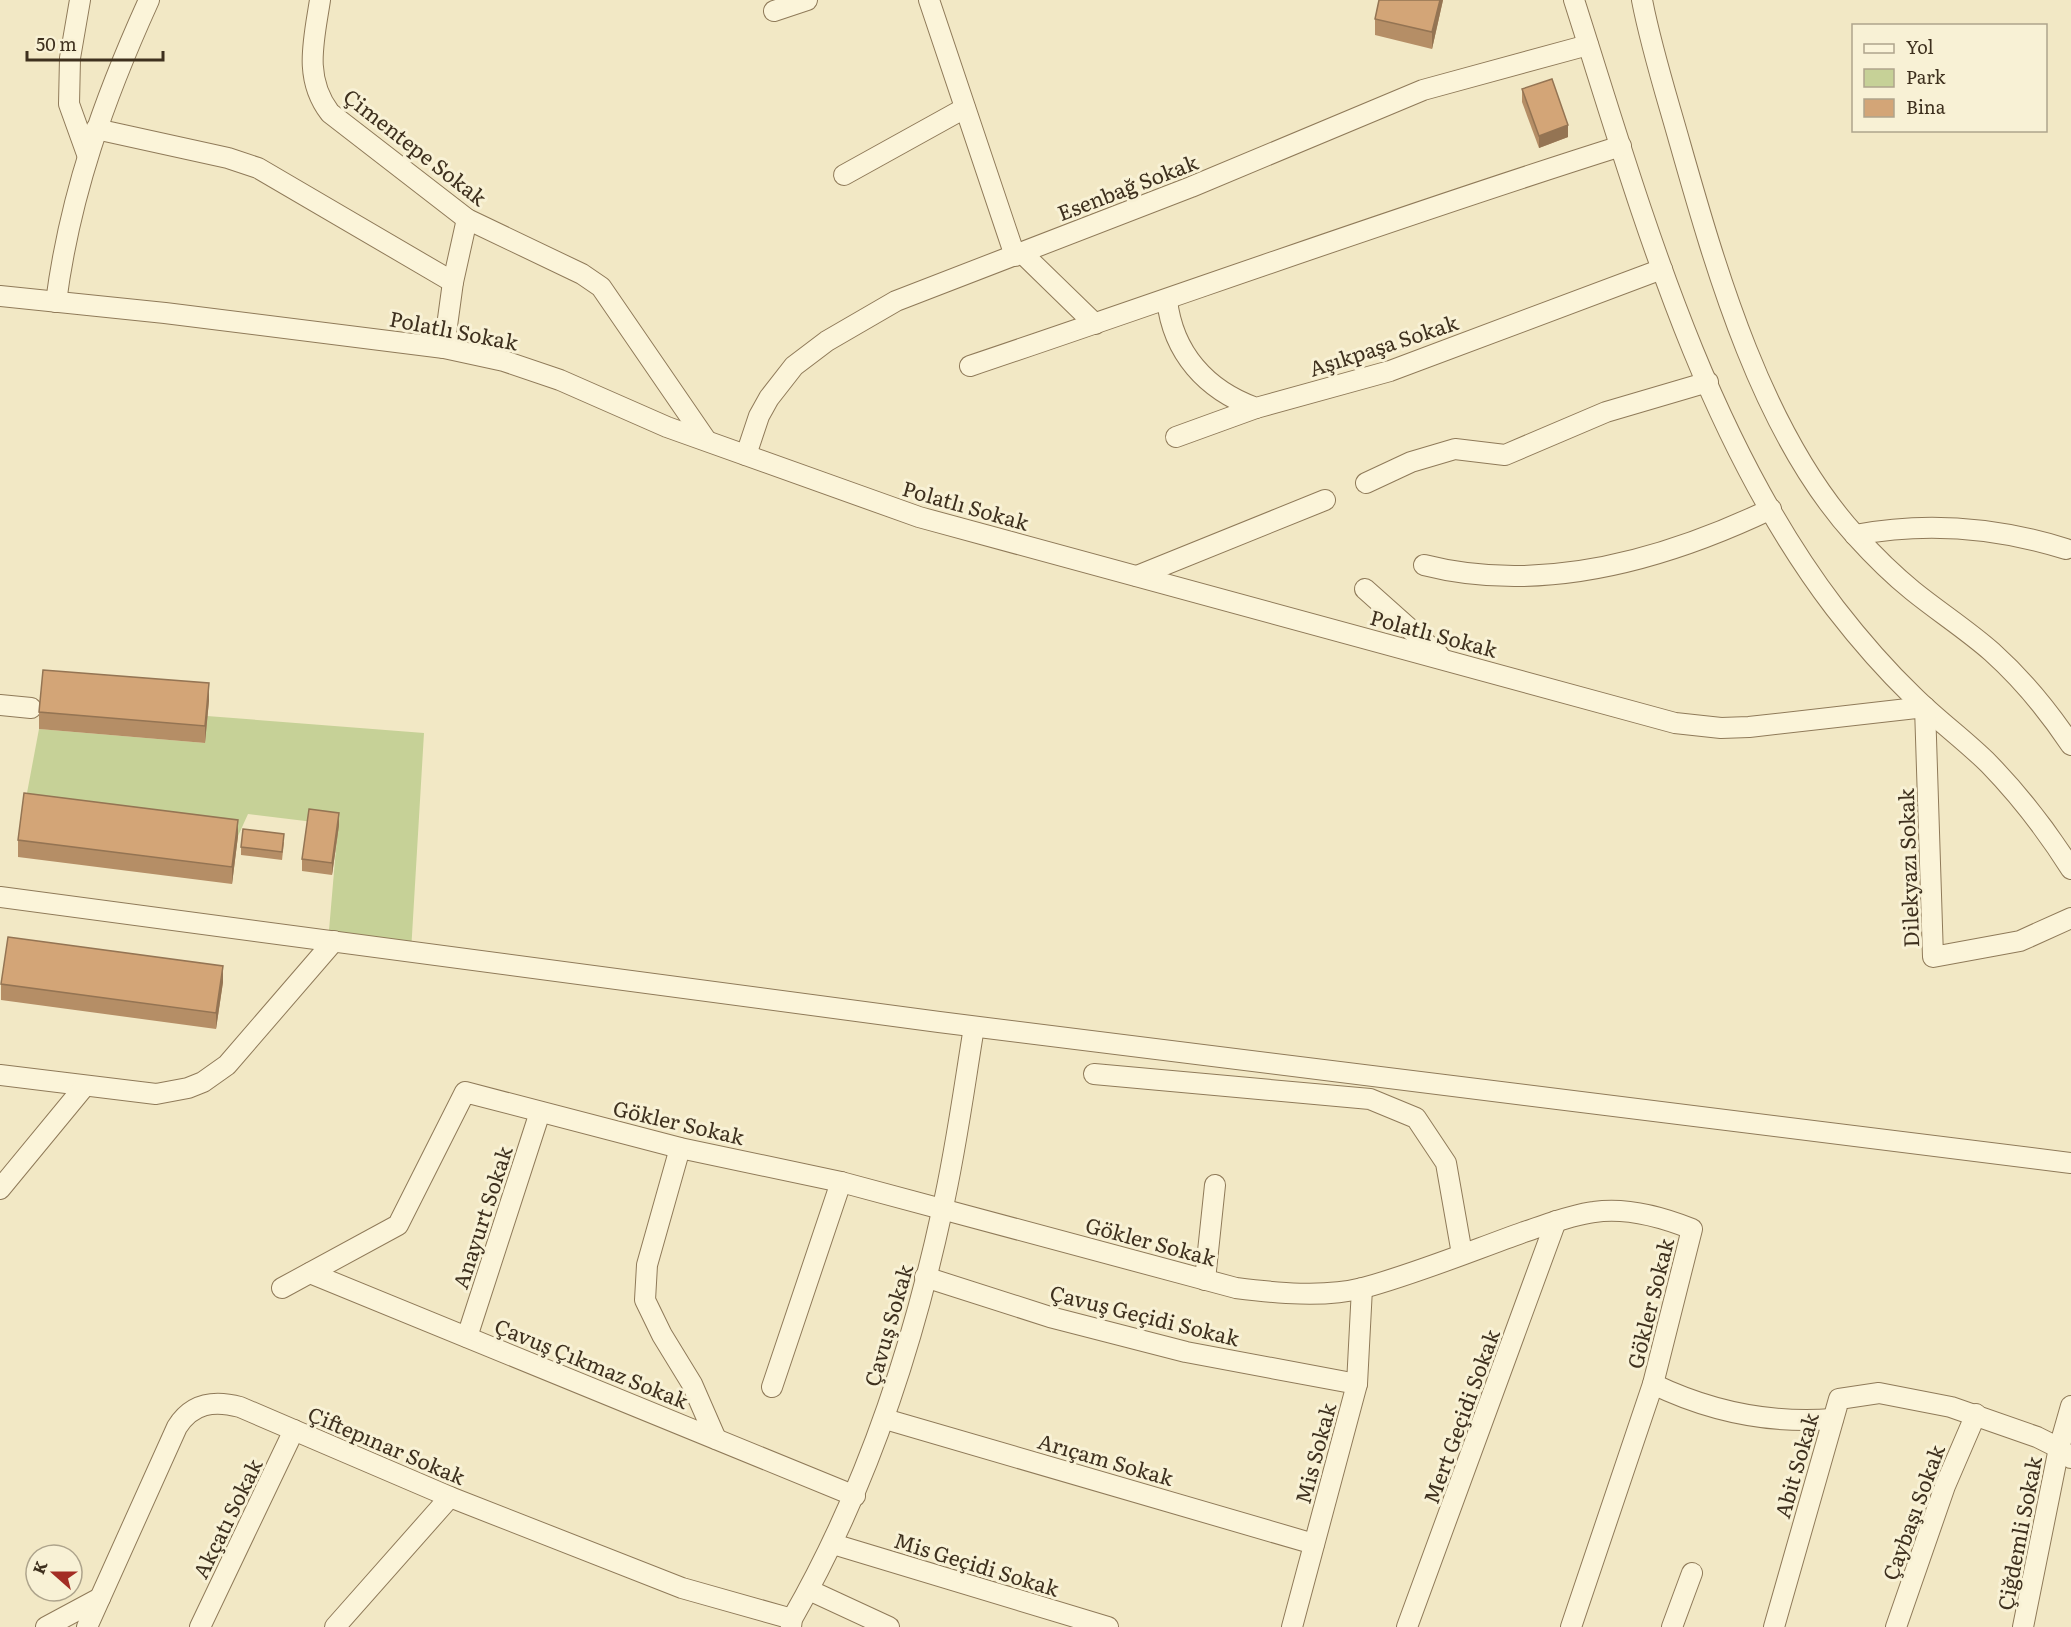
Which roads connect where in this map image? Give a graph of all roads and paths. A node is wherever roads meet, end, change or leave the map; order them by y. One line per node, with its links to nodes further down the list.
1 (80, 0): 13 (street)
2 (149, 0): 11 (street)
3 (320, 0): 15 (street, Çimentepe Sokak)
4 (807, 0): 8 (street)
5 (929, 0): 10 (street)
6 (1574, 0): 9 (street)
7 (1642, 0): 33 (street)
8 (774, 11)
9 (1588, 45): 12 (street); 16 (street, Esenbağ Sokak)
10 (965, 108): 14 (street); 16 (street)
11 (96, 129): 13 (street); 18 (street)
12 (1621, 146): 17 (street); 20 (street)
13 (87, 154): 21 (street)
14 (844, 175)
15 (467, 219): 18 (street); 28 (street, Çimentepe Sokak)
16 (1018, 254): 22 (street); 29 (street, Esenbağ Sokak)
17 (1662, 269): 25 (street); 26 (street, Aşıkpaşa Sokak)
18 (453, 282): 23 (street)
19 (0, 297): 21 (street, Polatlı Sokak)
20 (1167, 300): 22 (street); 26 (street)
21 (56, 302): 23 (street, Polatlı Sokak)
22 (1095, 324): 24 (street)
23 (444, 348): 28 (street, Polatlı Sokak)
24 (970, 366)
25 (1708, 382): 30 (street); 32 (street)
26 (1256, 408): 27 (street, Aşıkpaşa Sokak)
27 (1176, 437)
28 (706, 440): 29 (street, Polatlı Sokak)
29 (746, 455): 36 (street, Polatlı Sokak)
30 (1366, 483)
31 (1325, 500): 36 (street)
32 (1771, 509): 35 (street); 40 (street)
33 (1855, 535): 34 (street); 42 (street)
34 (2067, 549)
35 (1424, 565)
36 (1137, 576): 38 (street, Polatlı Sokak)
37 (1365, 589): 38 (street)
38 (1441, 658): 40 (street, Polatlı Sokak)
39 (0, 705): 41 (street)
40 (1925, 707): 43 (street); 45 (street, Dilekyazı Sokak)
41 (31, 708)
42 (2071, 745)
43 (2071, 869)
44 (0, 897): 46 (street)
45 (2071, 918)
46 (334, 941): 47 (street); 50 (street)
47 (974, 1027): 53 (street); 57 (street, Çavuş Sokak)
48 (1094, 1074): 59 (street)
49 (0, 1075): 50 (street)
50 (84, 1087): 56 (street)
51 (540, 1112): 52 (street, Gökler Sokak); 60 (street, Gökler Sokak); 65 (street, Anayurt Sokak)
52 (680, 1148): 54 (street, Gökler Sokak); 74 (street)
53 (2071, 1163)
54 (841, 1182): 57 (street, Gökler Sokak); 68 (street)
55 (1215, 1185): 62 (street)
56 (0, 1189)
57 (943, 1210): 61 (street, Çavuş Sokak); 62 (street, Gökler Sokak)
58 (1556, 1221): 59 (street, Gökler Sokak); 67 (street, Gökler Sokak); 91 (street, Mert Geçidi Sokak)
59 (1462, 1254): 64 (street, Gökler Sokak)
60 (310, 1273): 63 (street, Gökler Sokak); 65 (street, Çavuş Çıkmaz Sokak)
61 (926, 1277): 66 (street, Çavuş Geçidi Sokak); 71 (street, Çavuş Sokak)
62 (1204, 1280): 64 (street, Gökler Sokak)
63 (282, 1288)
64 (1362, 1288): 66 (street, Mis Sokak)
65 (468, 1337): 74 (street, Çavuş Çıkmaz Sokak)
66 (1357, 1384): 79 (street, Mis Sokak)
67 (1653, 1384): 72 (street); 92 (street, Gökler Sokak)
68 (772, 1387)
69 (2071, 1406): 75 (street, Çiğdemli Sokak)
70 (1976, 1414): 72 (street, Abit Sokak); 75 (street, Abit Sokak); 95 (street, Çaybaşı Sokak)
71 (885, 1419): 76 (street, Çavuş Sokak); 79 (street, Arıçam Sokak)
72 (1833, 1419): 94 (street, Abit Sokak)
73 (294, 1430): 77 (street, Çiftepınar Sokak); 82 (street, Çiftepınar Sokak); 86 (street, Akçatı Sokak)
74 (716, 1439): 76 (street, Çavuş Çıkmaz Sokak)
75 (2065, 1453): 96 (street, Çiğdemli Sokak)
76 (855, 1496): 78 (street, Çavuş Sokak)
77 (450, 1497): 83 (street, Çiftepınar Sokak); 87 (street)
78 (833, 1544): 81 (street, Çavuş Sokak); 89 (street, Mis Geçidi Sokak)
79 (1314, 1544): 90 (street, Mis Sokak)
80 (1692, 1573): 93 (street)
81 (809, 1590): 83 (street, Çavuş Sokak); 88 (street)
82 (100, 1598): 84 (street); 85 (street, Çiftepınar Sokak)
83 (791, 1623)
84 (46, 1627)
85 (87, 1627)
86 (200, 1627)
87 (335, 1627)
88 (889, 1627)
89 (1108, 1627)
90 (1292, 1627)
91 (1407, 1627)
92 (1571, 1627)
93 (1672, 1627)
94 (1774, 1627)
95 (1896, 1627)
96 (2023, 1627)

